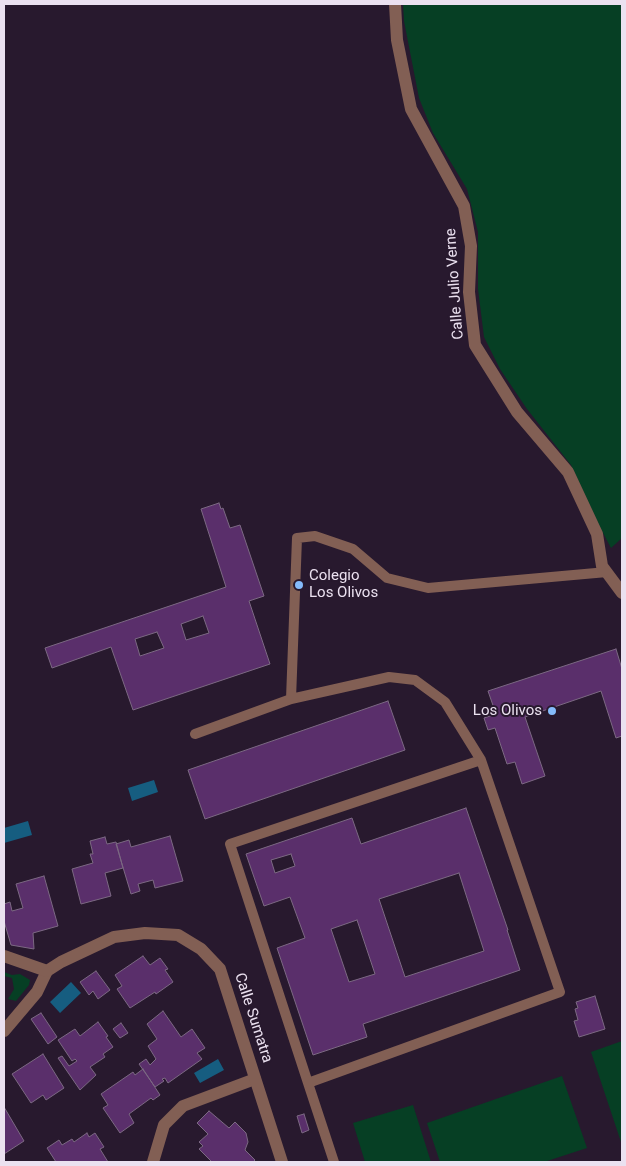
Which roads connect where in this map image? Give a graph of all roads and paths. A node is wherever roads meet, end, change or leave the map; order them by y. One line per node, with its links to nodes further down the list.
1 (395, 4): 2 (street, Calle Julio Verne)
2 (607, 572): 3 (street, Calle Julio Verne); 4 (lane)
3 (622, 592)
4 (291, 700): 5 (lane); 6 (lane)
5 (195, 734)
6 (481, 760): 11 (lane); 11 (lane)
7 (4, 956): 8 (street)
8 (47, 971): 9 (street); 10 (street, Calle Sumatra)
9 (4, 1031)
10 (255, 1079): 12 (street); 13 (street, Calle Sumatra)
11 (308, 1083): 14 (lane)
12 (153, 1162)
13 (282, 1162)
14 (334, 1162)

